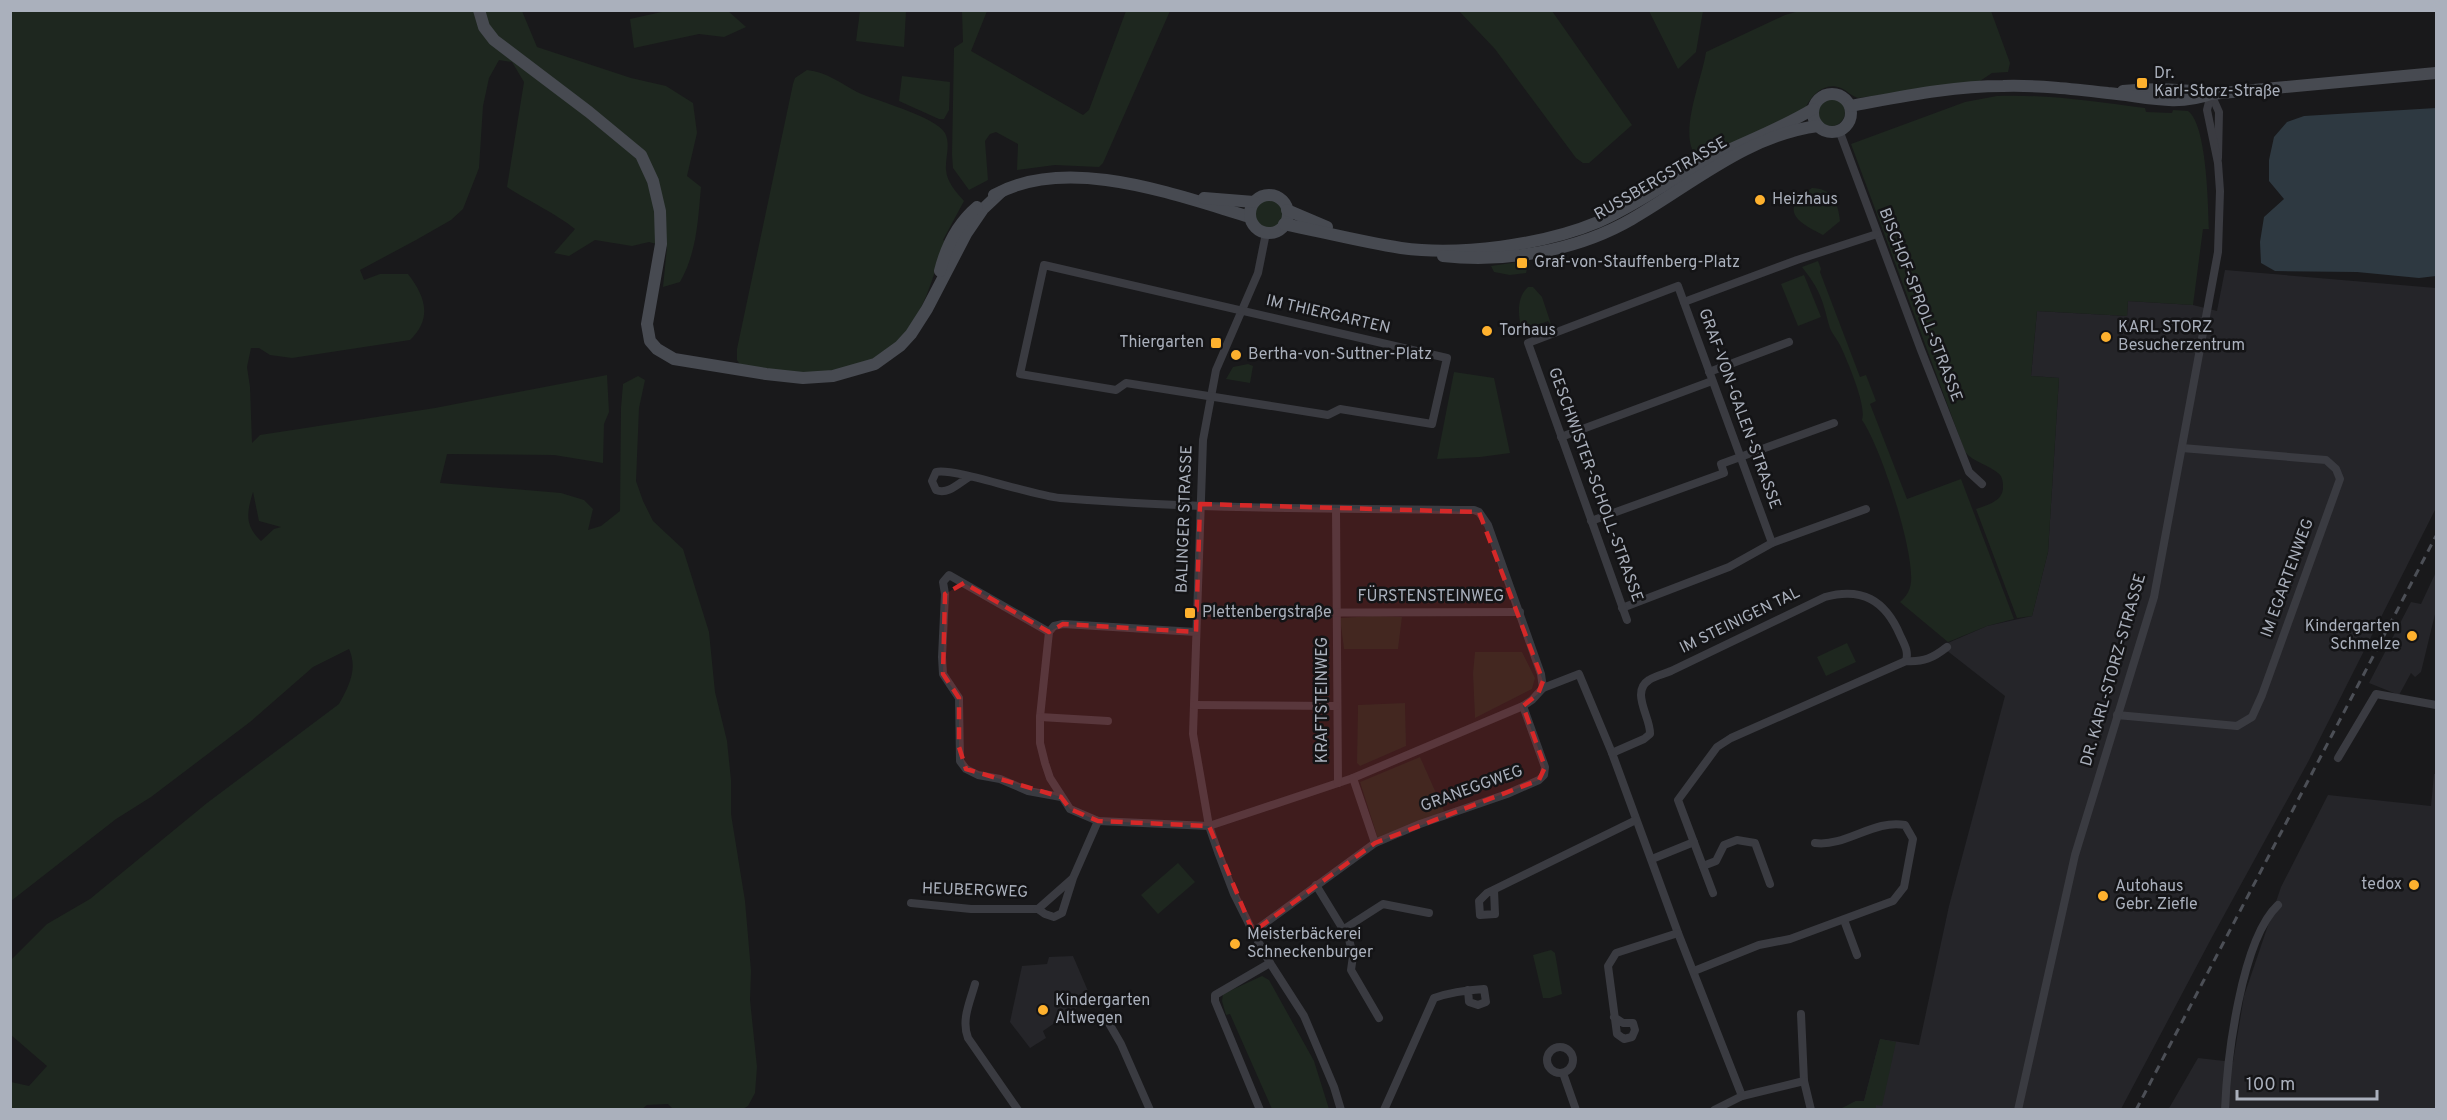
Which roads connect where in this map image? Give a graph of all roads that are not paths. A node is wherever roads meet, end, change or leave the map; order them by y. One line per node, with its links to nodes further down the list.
1 (479, 10): 8 (street, RUSSBERGSTRASSE)
2 (2436, 73): 3 (street)
3 (2211, 94): 4 (street); 26 (street, DR. KARL-STORZ-STRASSE)
4 (1850, 106): 5 (street); 7 (street)
5 (1813, 109): 6 (street); 16 (street, RUSSBERGSTRASSE)
6 (1818, 126): 7 (street); 16 (street, RUSSBERGSTRASSE)
7 (1839, 130): 14 (street, BISCHOF-SPROLL-STRASSE)
8 (1175, 195): 9 (street, RUSSBERGSTRASSE); 11 (street, RUSSBERGSTRASSE)
9 (1254, 202): 10 (street, RUSSBERGSTRASSE); 11 (street)
10 (1287, 210): 12 (street); 15 (street, RUSSBERGSTRASSE)
11 (1250, 217): 13 (street, RUSSBERGSTRASSE)
12 (1284, 224): 13 (street); 15 (street, RUSSBERGSTRASSE)
13 (1266, 232): 19 (street, BALINGER STRASSE)
14 (1877, 234): 18 (street); 29 (street, BISCHOF-SPROLL-STRASSE)
15 (1350, 237): 16 (street, RUSSBERGSTRASSE)
16 (1412, 249)
17 (1678, 286): 18 (street, GRAF-VON-GALEN-STRASSE); 25 (street, GESCHWISTER-SCHOLL-STRASSE)
18 (1684, 302): 21 (street, GRAF-VON-GALEN-STRASSE)
19 (1242, 311): 23 (street, BALINGER STRASSE); 23 (street, IM THIERGARTEN); 23 (street, IM THIERGARTEN)
20 (1789, 342): 21 (street)
21 (1709, 372): 22 (street, GRAF-VON-GALEN-STRASSE)
22 (1712, 381): 25 (street); 27 (street, GRAF-VON-GALEN-STRASSE)
23 (1210, 396): 30 (street, BALINGER STRASSE)
24 (1834, 423): 27 (street)
25 (1561, 437): 33 (street, GESCHWISTER-SCHOLL-STRASSE)
26 (2182, 448): 49 (street, DR. KARL-STORZ-STRASSE); 49 (street, IM EGARTENWEG)
27 (1740, 457): 33 (street); 34 (street, GRAF-VON-GALEN-STRASSE)
28 (969, 477): 30 (street)
29 (1982, 484)
30 (1200, 504): 31 (street); 37 (street, BALINGER STRASSE)
31 (1336, 508): 36 (street); 38 (street, KRAFTSTEINWEG)
32 (1866, 509): 34 (street)
33 (1592, 521): 35 (street, GESCHWISTER-SCHOLL-STRASSE)
34 (1772, 543): 35 (street)
35 (1622, 608): 39 (street, GESCHWISTER-SCHOLL-STRASSE)
36 (1520, 612): 38 (street, FÜRSTENSTEINWEG); 44 (street)
37 (1197, 613): 38 (street, FÜRSTENSTEINWEG); 41 (street, BALINGER STRASSE)
38 (1338, 613): 47 (street, KRAFTSTEINWEG)
39 (1627, 620)
40 (1049, 632): 41 (street); 50 (street); 56 (street)
41 (1196, 632): 45 (street, BALINGER STRASSE)
42 (1947, 647): 43 (street)
43 (1906, 661): 52 (street, IM STEINIGEN TAL); 60 (street)
44 (1543, 688): 48 (street); 52 (street)
45 (1194, 705): 47 (street); 59 (street, BALINGER STRASSE)
46 (2436, 705): 53 (street)
47 (1336, 706): 55 (street, KRAFTSTEINWEG)
48 (1523, 706): 54 (street); 61 (street, GRANEGGWEG)
49 (2117, 715): 98 (street, DR. KARL-STORZ-STRASSE)
50 (1040, 717): 51 (street); 56 (street)
51 (1108, 721)
52 (1612, 753): 57 (street)
53 (2338, 758)
54 (1353, 778): 55 (street); 61 (street)
55 (1338, 783): 59 (street)
56 (1061, 797): 58 (street)
57 (1636, 820): 63 (street); 68 (street)
58 (1098, 821): 59 (street); 65 (street, HEUBERGWEG)
59 (1209, 826): 76 (street, BALINGER STRASSE)
60 (1694, 842): 63 (street); 64 (street)
61 (1376, 843): 67 (street, GRANEGGWEG)
62 (1815, 843): 74 (street)
63 (1652, 859): 77 (street)
64 (1703, 866): 66 (street); 69 (street)
65 (1073, 879): 72 (street, HEUBERGWEG); 72 (street, HEUBERGWEG)
66 (1770, 884)
67 (1316, 885): 75 (street); 76 (street, GRANEGGWEG)
68 (1494, 890)
69 (1713, 893)
70 (911, 903): 72 (street, HEUBERGWEG)
71 (2278, 905): 99 (street)
72 (1038, 909)
73 (1429, 913): 75 (street)
74 (1844, 920): 78 (street); 80 (street)
75 (1344, 929): 85 (street)
76 (1253, 932): 79 (street, BALINGER STRASSE)
77 (1678, 933): 80 (street); 84 (street)
78 (1857, 955)
79 (1270, 963): 92 (street); 93 (street, BALINGER STRASSE)
80 (1694, 971): 89 (street)
81 (975, 984): 90 (street)
82 (1468, 990): 94 (street)
83 (1801, 1014): 88 (street)
84 (1614, 1017)
85 (1379, 1018)
86 (1107, 1020): 91 (street)
87 (1563, 1073): 95 (street)
88 (1803, 1081): 89 (street); 97 (street)
89 (1742, 1096): 96 (street)
90 (1018, 1110)
91 (1150, 1110)
92 (1260, 1110)
93 (1341, 1110)
94 (1384, 1110)
95 (1576, 1110)
96 (1714, 1110)
97 (1811, 1110)
98 (2018, 1110)
99 (2225, 1110)

